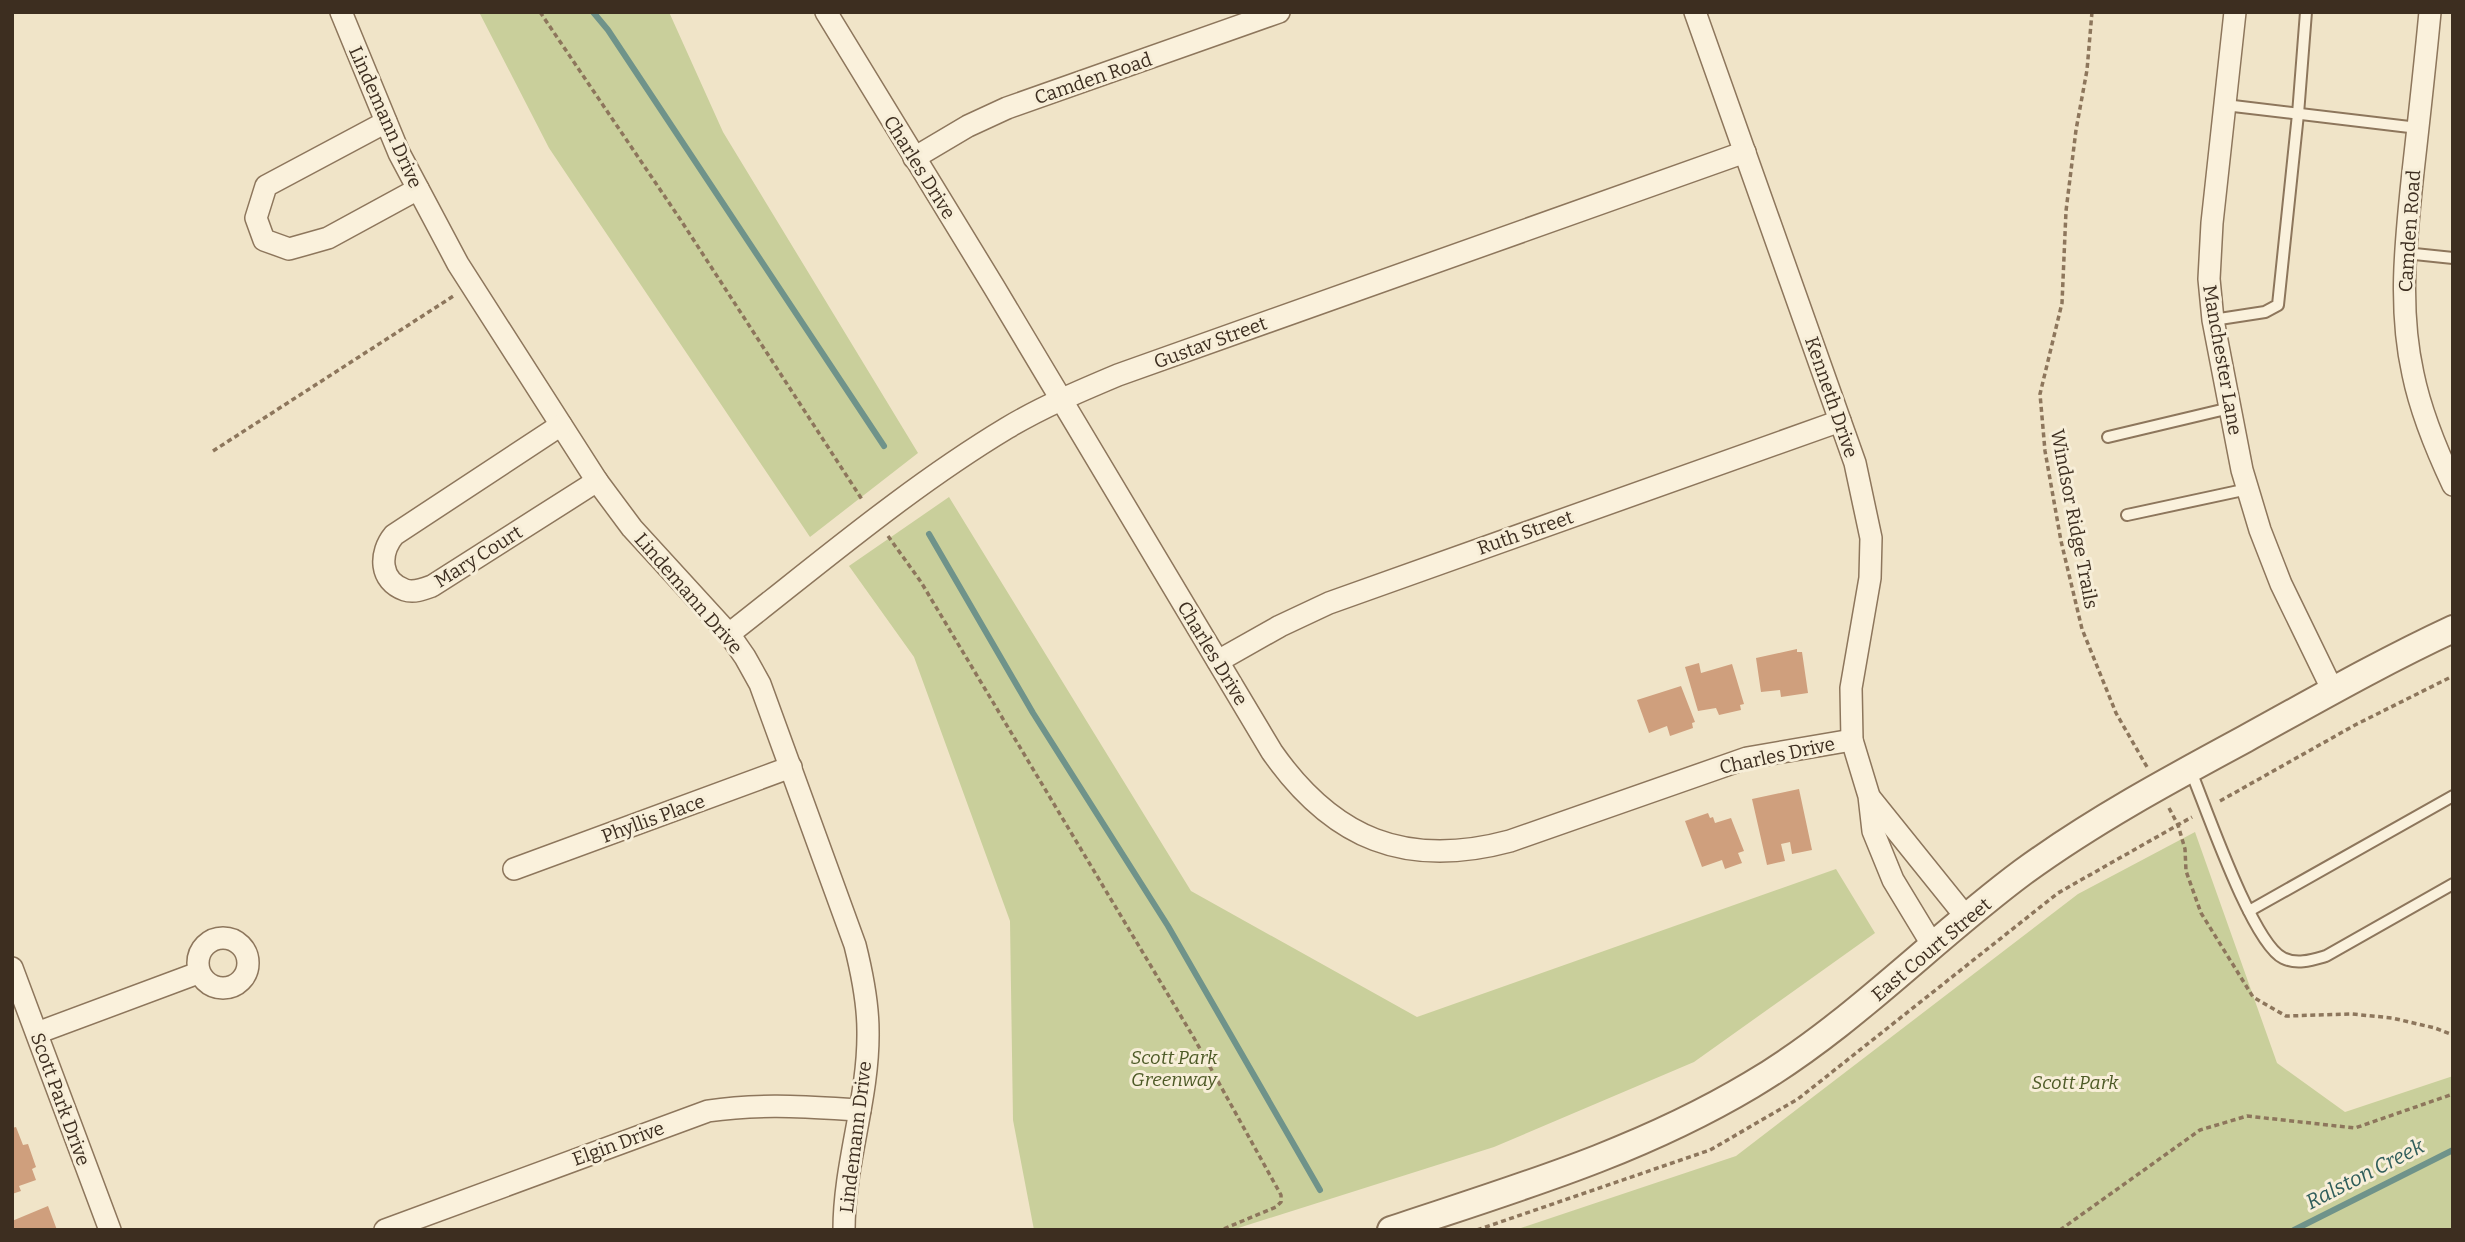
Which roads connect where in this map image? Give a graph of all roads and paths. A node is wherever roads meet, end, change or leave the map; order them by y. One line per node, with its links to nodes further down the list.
1 (341, 12): 12 (street, Lindemann Drive)
2 (540, 12): 31 (path)
3 (826, 12): 15 (street, Charles Drive)
4 (1279, 12): 15 (street, Camden Road)
5 (1695, 12): 14 (street, Kenneth Drive)
6 (2092, 12): 40 (path, Windsor Ridge Trails)
7 (2235, 12): 10 (street, Manchester Lane)
8 (2306, 12): 11 (lane)
9 (2430, 12): 13 (street, Camden Road)
10 (2225, 105): 11 (lane); 20 (street, Manchester Lane)
11 (2298, 114): 13 (lane); 20 (lane)
12 (386, 122): 16 (street, Lindemann Drive); 16 (street)
13 (2418, 128): 17 (street, Camden Road)
14 (1745, 152): 21 (street, Gustav Street); 23 (street, Kenneth Drive)
15 (914, 158): 21 (street, Charles Drive)
16 (418, 189): 19 (street, Lindemann Drive)
17 (2404, 253): 18 (lane); 28 (street, Camden Road)
18 (2453, 258)
19 (472, 285): 24 (street, Lindemann Drive); 26 (path)
20 (2213, 320): 22 (street, Manchester Lane)
21 (1062, 399): 31 (street, Gustav Street); 34 (street, Charles Drive)
22 (2230, 408): 25 (lane); 29 (street, Manchester Lane)
23 (1840, 421): 34 (street, Ruth Street); 37 (street, Kenneth Drive)
24 (561, 425): 27 (street, Lindemann Drive); 27 (street, Mary Court)
25 (2108, 437)
26 (213, 451)
27 (597, 481): 33 (street, Lindemann Drive)
28 (2453, 485)
29 (2248, 489): 30 (lane); 36 (street, Manchester Lane)
30 (2127, 515)
31 (875, 519): 33 (street, Gustav Street); 59 (path)
32 (2453, 629): 36 (street, East Court Street)
33 (729, 634): 38 (street, Lindemann Drive)
34 (1218, 660): 37 (street, Charles Drive)
35 (2453, 676): 43 (path)
36 (2333, 691): 39 (street, East Court Street)
37 (1852, 740): 41 (street, Kenneth Drive)
38 (791, 767): 45 (street, Phyllis Place); 55 (street, Lindemann Drive)
39 (2190, 769): 40 (street, East Court Street); 43 (lane)
40 (2158, 787): 44 (path, Windsor Ridge Trails); 48 (street, East Court Street)
41 (1869, 796): 48 (street, Kenneth Drive); 49 (street, Kenneth Drive)
42 (2453, 796): 47 (lane)
43 (2207, 809): 44 (path); 47 (lane)
44 (2178, 825): 53 (path, Windsor Ridge Trails); 61 (path)
45 (514, 869)
46 (2453, 884): 47 (lane)
47 (2249, 911)
48 (1966, 917): 49 (street, East Court Street)
49 (1933, 946): 60 (street, East Court Street)
50 (13, 971): 52 (street, Scott Park Drive)
51 (198, 973): 52 (street)
52 (37, 1034): 56 (street, Scott Park Drive)
53 (2453, 1035)
54 (2453, 1094): 62 (path)
55 (860, 1110): 57 (street, Elgin Drive); 58 (street, Lindemann Drive)
56 (110, 1230)
57 (385, 1230)
58 (844, 1230)
59 (1221, 1230)
60 (1391, 1230)
61 (1477, 1230)
62 (2060, 1230)

